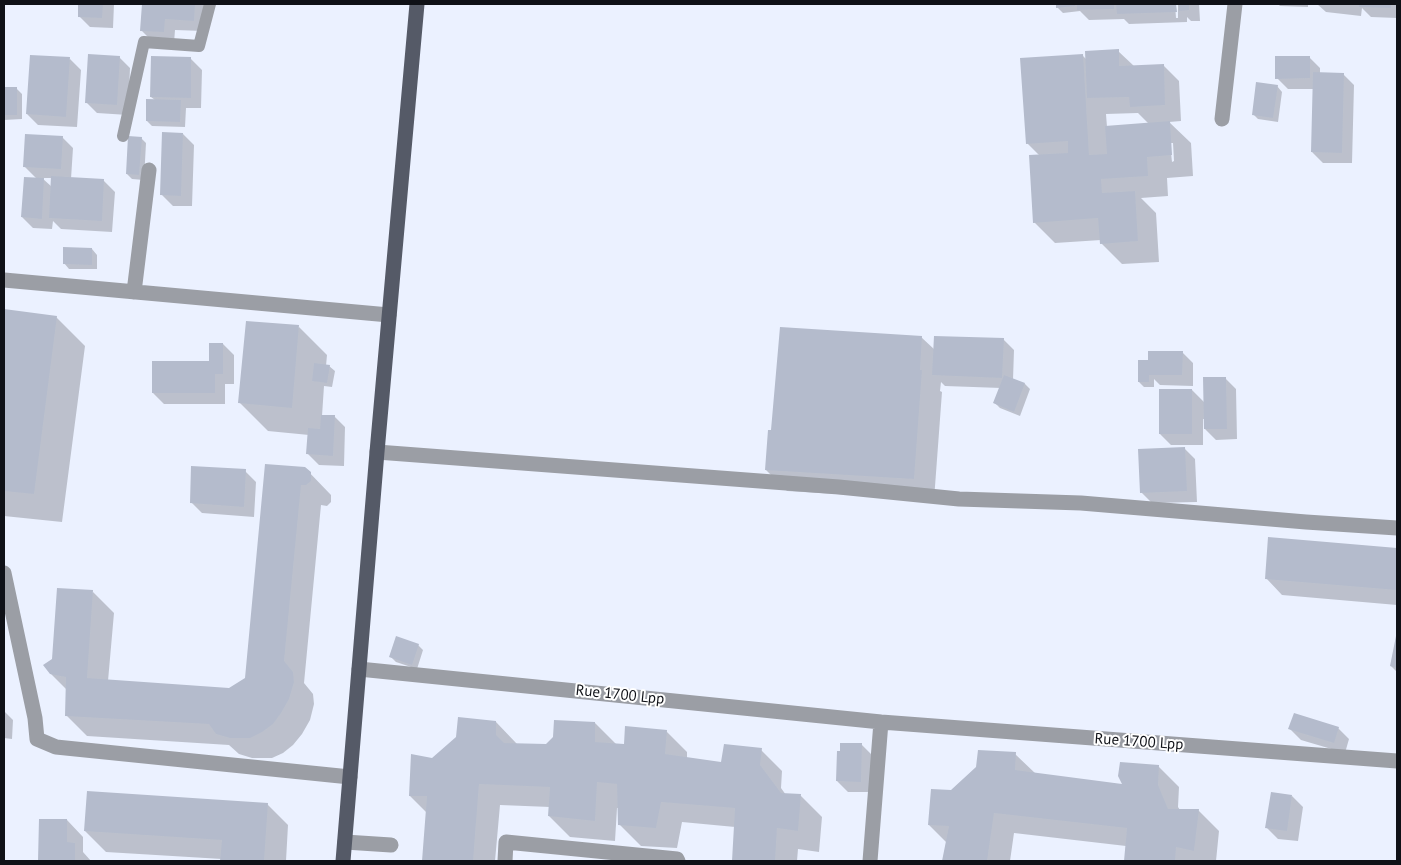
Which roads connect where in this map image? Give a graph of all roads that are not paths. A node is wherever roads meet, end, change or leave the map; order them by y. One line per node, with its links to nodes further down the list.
1 (210, 4): 5 (lane)
2 (416, 4): 9 (main road)
3 (1235, 4): 4 (street)
4 (1222, 119)
5 (123, 136)
6 (150, 170): 8 (street)
7 (4, 280): 8 (street)
8 (134, 292): 9 (street)
9 (389, 315): 10 (main road)
10 (377, 452): 11 (street); 13 (main road)
11 (1397, 528)
12 (4, 574): 16 (street)
13 (360, 669): 14 (street, Rue 1700 Lpp); 16 (main road)
14 (881, 722): 15 (street, Rue 1700 Lpp); 22 (street)
15 (1397, 761)
16 (350, 777): 17 (main road)
17 (345, 842): 18 (street); 19 (main road)
18 (392, 845)
19 (343, 861)
20 (506, 861): 21 (street)
21 (678, 861)
22 (870, 861)

